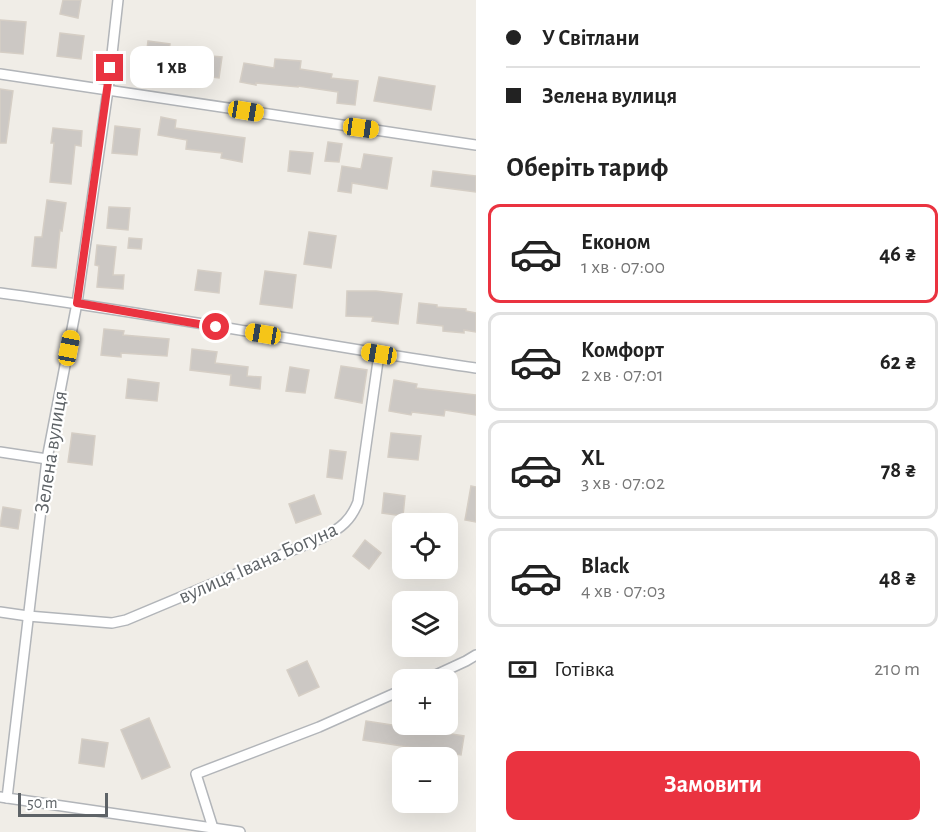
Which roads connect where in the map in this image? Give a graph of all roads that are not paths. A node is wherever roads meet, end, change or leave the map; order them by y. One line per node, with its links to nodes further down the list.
1 (118, 0): 3 (street, Зелена вулиця)
2 (0, 74): 3 (street)
3 (108, 90): 4 (street); 6 (street, Зелена вулиця)
4 (476, 145)
5 (0, 293): 6 (street)
6 (77, 303): 7 (street); 10 (street, Зелена вулиця)
7 (379, 354): 8 (street); 12 (street, вулиця Івана Богуна)
8 (476, 368)
9 (0, 452): 10 (street)
10 (47, 459): 12 (street, Зелена вулиця)
11 (0, 612): 12 (street, вулиця Івана Богуна)
12 (28, 616): 16 (street, Зелена вулиця)
13 (476, 656): 14 (street)
14 (448, 669)
15 (392, 694): 17 (street)
16 (3, 798): 17 (street)
17 (213, 828): 18 (street)
18 (240, 832)

